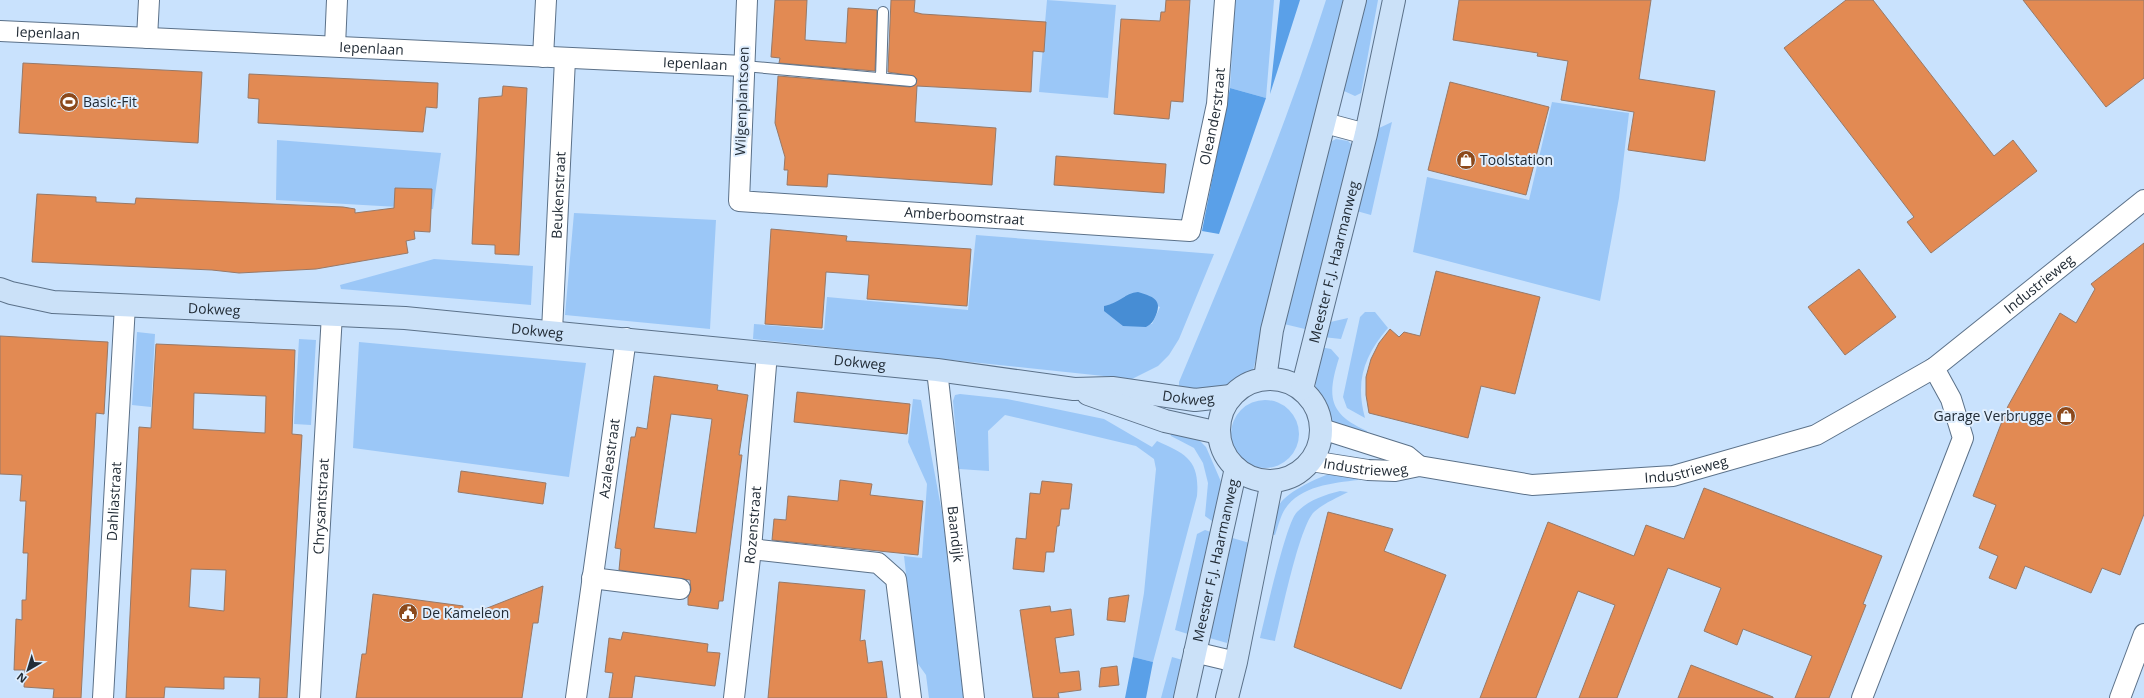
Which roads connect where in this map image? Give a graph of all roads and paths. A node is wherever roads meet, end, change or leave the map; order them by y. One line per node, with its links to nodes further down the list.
1 (149, 0): 10 (street)
2 (337, 0): 11 (street)
3 (546, 0): 12 (street)
4 (747, 0): 14 (street, Wilgenplantsoen)
5 (1225, 0): 21 (street, Oleanderstraat)
6 (1355, 0): 17 (main road)
7 (1394, 0): 18 (main road, Meester F.J. Haarmanweg)
8 (883, 12): 15 (lane)
9 (0, 31): 10 (street, Iepenlaan)
10 (147, 38): 11 (street, Iepenlaan)
11 (335, 46): 12 (street, Iepenlaan)
12 (543, 57): 13 (street, Iepenlaan)
13 (565, 59): 14 (street, Iepenlaan); 25 (street, Beukenstraat)
14 (744, 66): 15 (lane); 20 (street, Wilgenplantsoen)
15 (880, 77): 16 (lane)
16 (911, 81)
17 (1325, 123): 18 (street); 30 (main road)
18 (1366, 134): 32 (main road, Meester F.J. Haarmanweg)
19 (2144, 200): 28 (street, Industrieweg)
20 (738, 201): 21 (street, Amberboomstraat)
21 (1190, 231)
22 (0, 289): 23 (main road, Dokweg)
23 (126, 305): 24 (main road, Dokweg); 46 (street, Dahliastraat)
24 (332, 314): 25 (main road, Dokweg); 47 (street, Chrysantstraat)
25 (552, 331): 26 (main road, Dokweg)
26 (626, 338): 27 (main road, Dokweg); 41 (street, Azaleastraat)
27 (767, 353): 29 (main road, Dokweg); 40 (street, Rozenstraat)
28 (1934, 368): 37 (street, Industrieweg); 54 (street)
29 (937, 370): 31 (main road, Dokweg); 51 (street, Baandijk)
30 (1265, 378): 32 (main road); 33 (main road)
31 (1074, 389): 33 (main road, Dokweg); 35 (main road, Dokweg)
32 (1302, 389): 34 (main road)
33 (1231, 396): 35 (main road)
34 (1322, 429): 36 (main road); 37 (street, Industrieweg)
35 (1219, 433): 38 (main road)
36 (1311, 461): 37 (street, Industrieweg); 39 (main road)
37 (1419, 466)
38 (1236, 468): 39 (main road); 44 (main road, Meester F.J. Haarmanweg)
39 (1272, 481): 45 (main road)
40 (751, 549): 49 (street, Rozenstraat); 50 (street)
41 (592, 578): 42 (street); 48 (street, Azaleastraat)
42 (680, 589)
43 (2144, 634): 55 (street)
44 (1194, 652): 45 (street, Meester F.J. Haarmanweg); 52 (main road, Meester F.J. Haarmanweg)
45 (1236, 662): 53 (main road)
46 (103, 698)
47 (310, 698)
48 (576, 698)
49 (734, 698)
50 (910, 698)
51 (974, 698)
52 (1185, 698)
53 (1227, 698)
54 (1862, 698)
55 (2120, 698)

